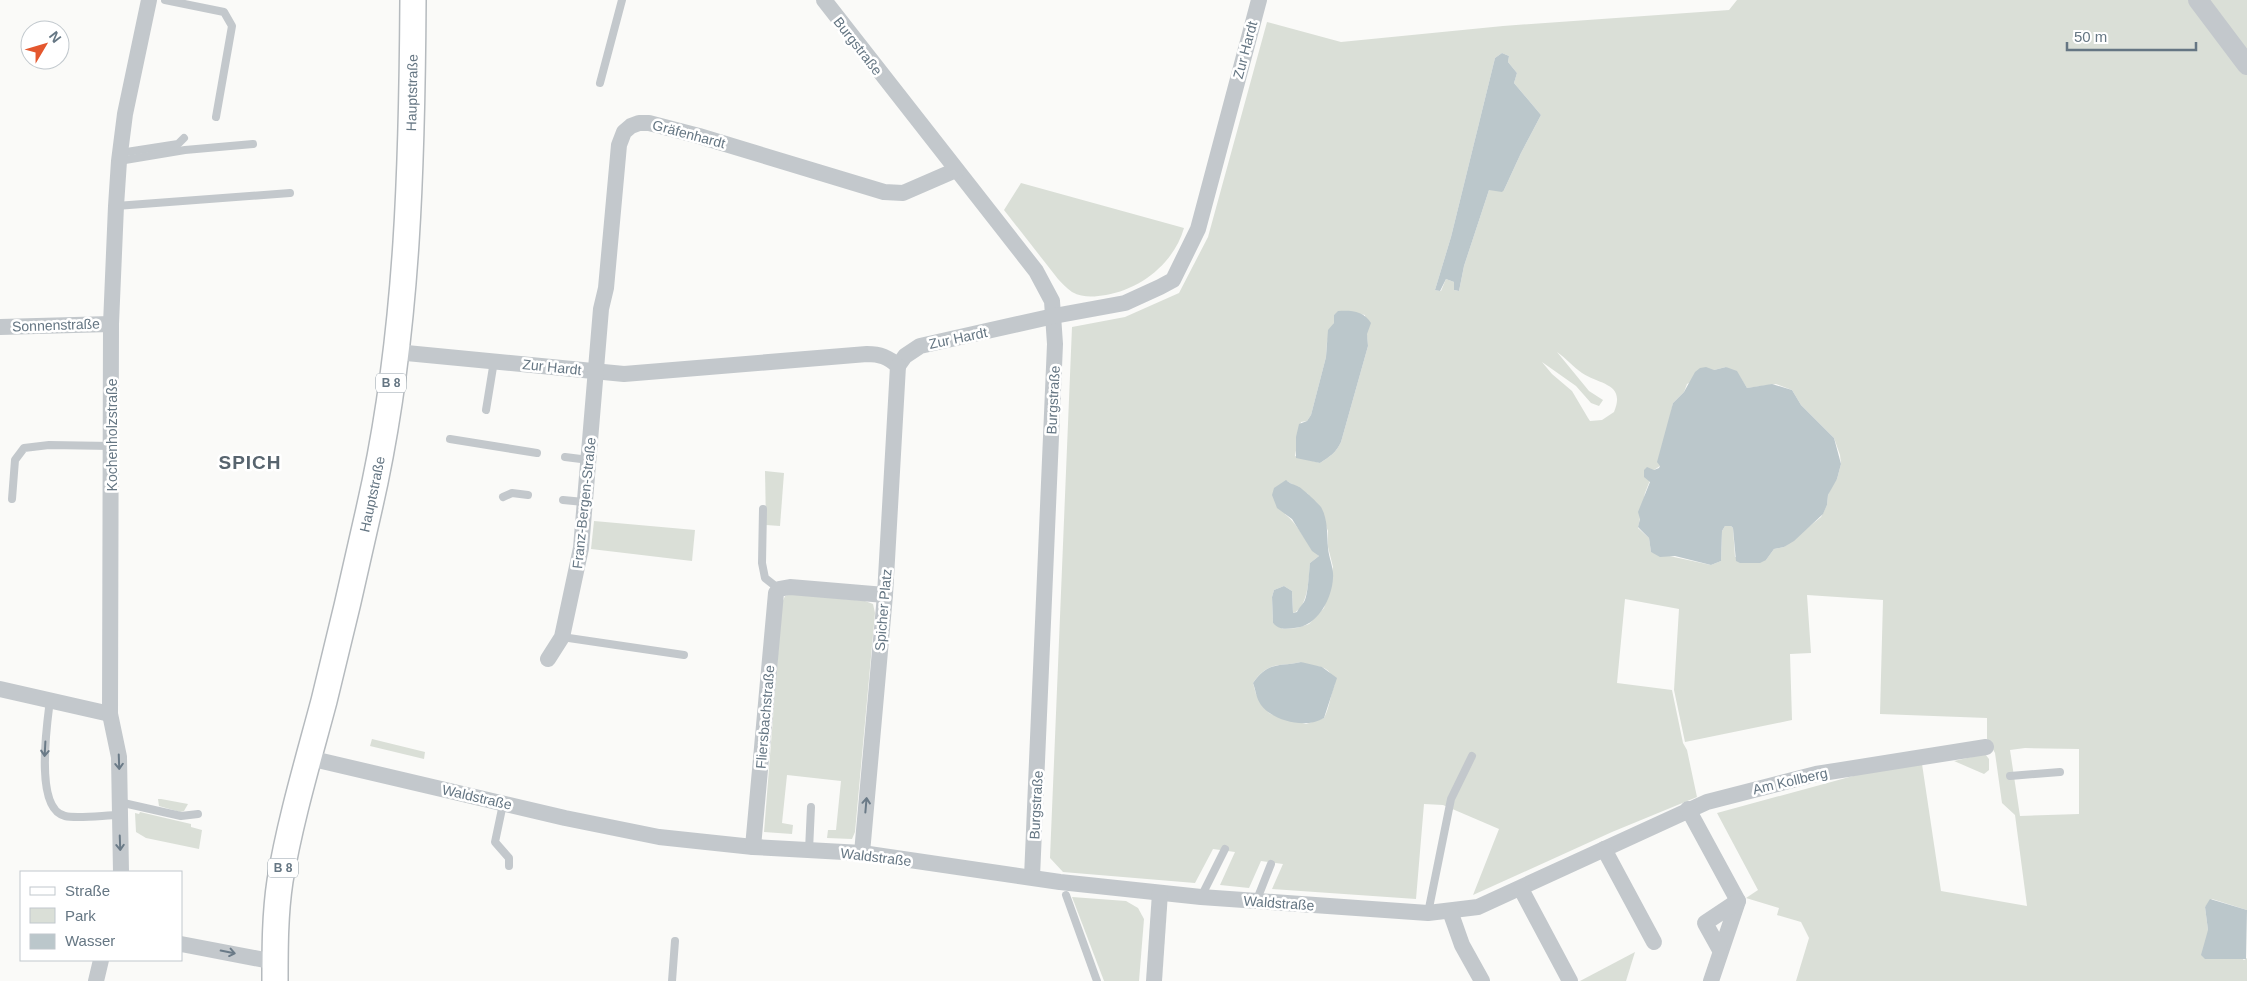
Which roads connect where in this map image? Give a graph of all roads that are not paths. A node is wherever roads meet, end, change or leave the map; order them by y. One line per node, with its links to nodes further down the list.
1 (149, 0): 13 (street, Kochenholzstraße)
2 (165, 0): 10 (lane)
3 (412, 0): 20 (main road, Hauptstraße / B 8)
4 (622, 0): 9 (lane)
5 (824, 0): 14 (street, Burgstraße)
6 (1259, 0): 17 (street, Zur Hardt)
7 (2198, 0): 8 (street)
8 (2247, 65)
9 (600, 83)
10 (216, 117)
11 (184, 138): 13 (lane)
12 (253, 144): 13 (lane)
13 (120, 157): 16 (street, Kochenholzstraße)
14 (956, 170): 17 (street, Burgstraße); 23 (street, Gräfenhardt)
15 (290, 193): 16 (lane)
16 (116, 206): 18 (street, Kochenholzstraße)
17 (1054, 316): 22 (street, Zur Hardt); 62 (street, Burgstraße)
18 (111, 324): 19 (street, Sonnenstraße); 26 (street, Kochenholzstraße)
19 (0, 327)
20 (396, 352): 21 (street, Zur Hardt); 46 (main road, Hauptstraße / B 8)
21 (494, 361): 23 (street, Zur Hardt); 24 (lane)
22 (898, 366): 23 (street, Zur Hardt); 37 (street, Spicher Platz)
23 (597, 371): 29 (street, Franz-Bergen-Straße)
24 (486, 410)
25 (450, 439): 27 (lane)
26 (112, 446): 32 (lane); 43 (street, Kochenholzstraße)
27 (536, 453)
28 (565, 457): 29 (lane)
29 (589, 460): 34 (street, Franz-Bergen-Straße)
30 (528, 495): 31 (lane)
31 (503, 497)
32 (12, 499)
33 (563, 500): 34 (lane)
34 (584, 502): 38 (street, Franz-Bergen-Straße)
35 (763, 509): 36 (lane)
36 (779, 589): 37 (street); 54 (street, Fliersbachstraße)
37 (885, 594): 58 (street, Spicher Platz, one-way to 37)
38 (562, 637): 39 (lane); 40 (street, Franz-Bergen-Straße)
39 (684, 655)
40 (548, 659)
41 (0, 690): 42 (street)
42 (50, 700): 43 (street); 51 (lane, one-way to 51)
43 (110, 714): 51 (street, Kochenholzstraße, one-way to 51)
44 (1986, 747): 52 (street, Am Kollberg)
45 (1472, 756): 71 (lane)
46 (309, 758): 49 (street, Waldstraße); 77 (main road, Hauptstraße / B 8)
47 (2060, 772): 48 (lane)
48 (2010, 776)
49 (503, 804): 54 (street, Waldstraße); 60 (lane)
50 (811, 807): 57 (lane)
51 (119, 808): 53 (lane); 61 (street, Kochenholzstraße, one-way to 61)
52 (1688, 810): 56 (street, Am Kollberg); 67 (street)
53 (198, 814)
54 (753, 847): 57 (street, Waldstraße)
55 (1225, 849): 66 (lane)
56 (1604, 849): 63 (street, Am Kollberg); 73 (street)
57 (809, 850): 58 (street, Waldstraße)
58 (862, 853): 62 (street, Waldstraße)
59 (1271, 864): 68 (lane)
60 (508, 866)
61 (121, 871)
62 (1032, 877): 64 (street, Waldstraße)
63 (1521, 889): 69 (street, Am Kollberg); 83 (street)
64 (1160, 893): 66 (street, Waldstraße); 81 (street)
65 (1066, 895): 80 (lane)
66 (1201, 897): 68 (street, Waldstraße)
67 (1738, 901): 75 (street); 75 (street)
68 (1256, 902): 71 (street, Waldstraße)
69 (1478, 907): 70 (street, Waldstraße)
70 (1450, 912): 71 (street, Waldstraße); 82 (street)
71 (1428, 913)
72 (675, 941): 79 (lane)
73 (1654, 942)
74 (182, 944): 77 (street, one-way to 77)
75 (1720, 950): 84 (street)
76 (101, 961): 78 (street)
77 (275, 971)
78 (96, 981)
79 (672, 981)
80 (1097, 981)
81 (1154, 981)
82 (1482, 981)
83 (1570, 981)
84 (1711, 981)

